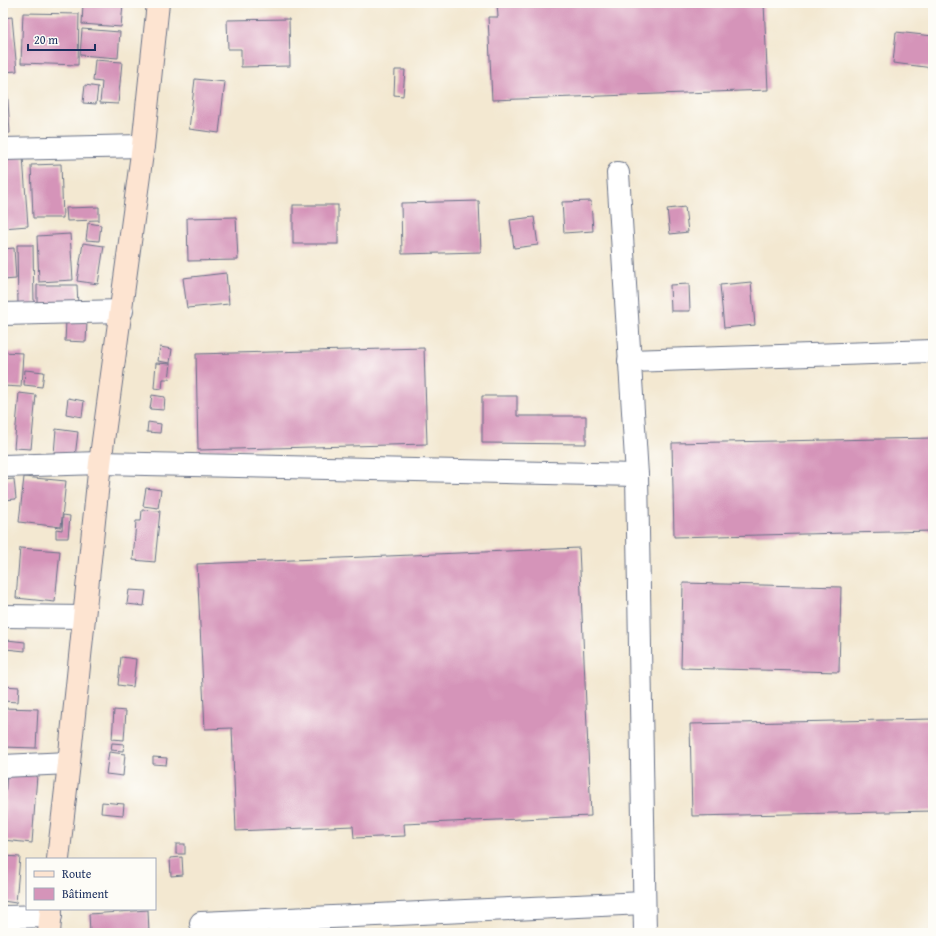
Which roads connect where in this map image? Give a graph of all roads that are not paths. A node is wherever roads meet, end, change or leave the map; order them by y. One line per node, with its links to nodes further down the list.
1 (158, 3): 2 (street)
2 (143, 146): 3 (street); 5 (street)
3 (3, 149)
4 (618, 172): 8 (street)
5 (122, 312): 6 (street); 9 (street)
6 (3, 314)
7 (933, 351): 8 (street)
8 (629, 361): 11 (street)
9 (100, 463): 10 (street); 11 (street); 13 (street)
10 (3, 466)
11 (637, 475): 17 (street)
12 (3, 616): 13 (street)
13 (84, 617): 14 (street)
14 (69, 763): 15 (street); 16 (street)
15 (3, 766)
16 (58, 858)
17 (644, 903): 20 (street); 21 (street)
18 (3, 917): 19 (street)
19 (50, 919)
20 (201, 923)
21 (645, 933)

